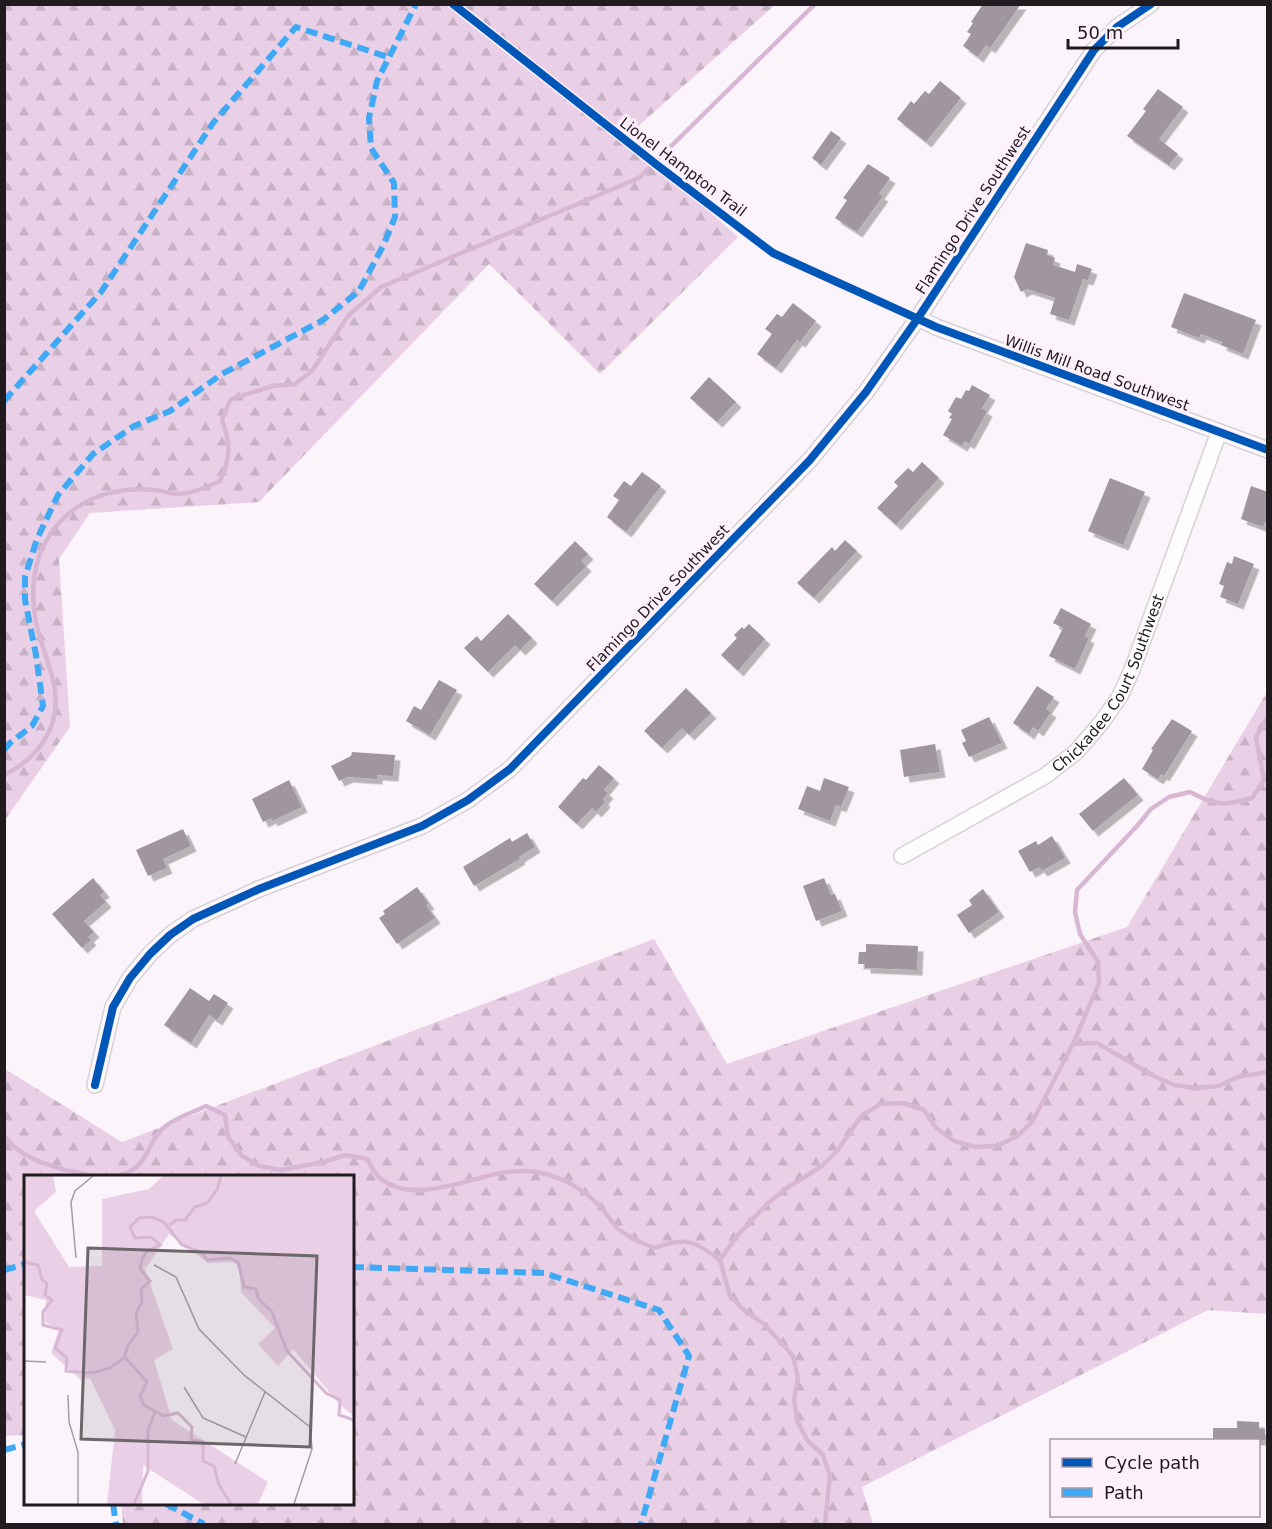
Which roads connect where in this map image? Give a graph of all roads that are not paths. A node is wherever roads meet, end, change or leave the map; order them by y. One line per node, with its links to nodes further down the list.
1 (1151, 4): 2 (street, Flamingo Drive Southwest)
2 (918, 318): 3 (street, Willis Mill Road Southwest); 6 (street, Flamingo Drive Southwest)
3 (1219, 432): 4 (street, Willis Mill Road Southwest); 5 (street, Chickadee Court Southwest)
4 (1268, 450)
5 (902, 856)
6 (95, 1085)

